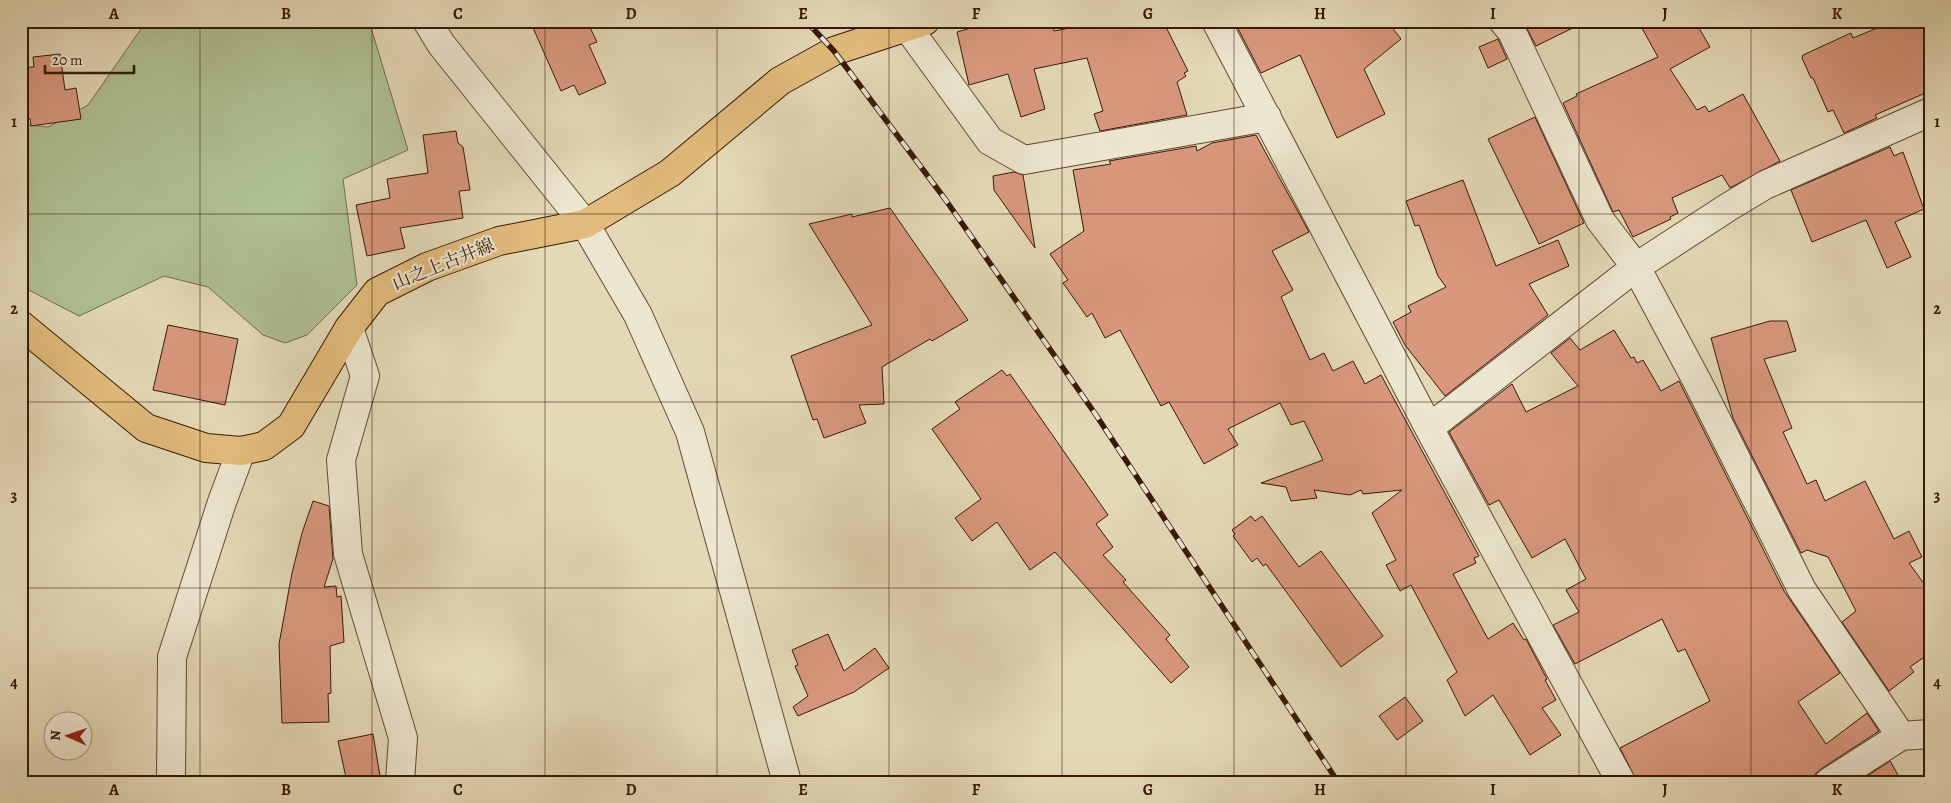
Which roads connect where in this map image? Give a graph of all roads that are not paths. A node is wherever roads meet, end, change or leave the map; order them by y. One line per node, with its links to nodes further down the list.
1 (427, 21): 7 (street)
2 (1216, 21): 6 (street)
3 (1503, 21): 8 (street)
4 (911, 23): 6 (street); 7 (main road, 山之上古井線)
5 (1930, 112): 8 (street)
6 (1267, 118): 11 (street)
7 (585, 224): 10 (main road, 山之上古井線); 17 (street)
8 (1636, 267): 11 (street); 14 (street)
9 (21, 325): 12 (main road, 山之上古井線)
10 (349, 328): 12 (main road, 山之上古井線); 16 (street)
11 (1429, 428): 18 (street)
12 (241, 451): 15 (street)
13 (1930, 734): 14 (street)
14 (1901, 736): 19 (street)
15 (171, 782)
16 (400, 782)
17 (787, 782)
18 (1621, 782)
19 (1829, 782)

